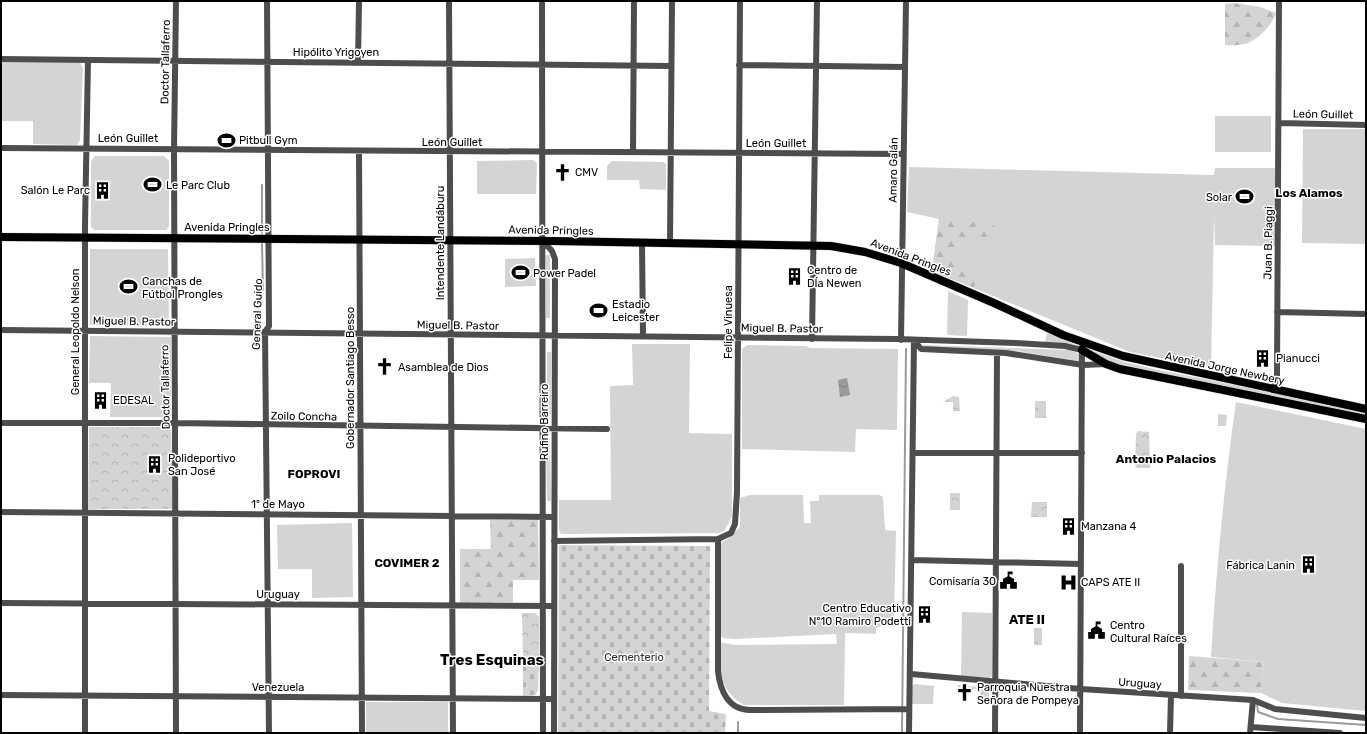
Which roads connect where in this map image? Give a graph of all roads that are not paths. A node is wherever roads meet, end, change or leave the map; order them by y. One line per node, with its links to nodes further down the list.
1 (176, 1): 14 (street, Doctor Tallaferro)
2 (266, 1): 15 (street, General Guido)
3 (359, 1): 16 (street)
4 (449, 1): 17 (street, Intendente Landáburu)
5 (542, 1): 18 (street, Rufino Barreiro)
6 (634, 1): 20 (street)
7 (672, 1): 21 (street)
8 (740, 1): 19 (street, Felipe Vinuesa)
9 (816, 1): 22 (street)
10 (906, 1): 23 (street, Amaro Galán)
11 (1280, 1): 24 (street, Juan B. Piaggi)
12 (1, 59): 13 (street, Hipólito Yrigoyen)
13 (88, 60): 14 (street, Hipólito Yrigoyen); 27 (street, General Leopoldo Nelson)
14 (176, 61): 15 (street, Hipólito Yrigoyen); 28 (street, Doctor Tallaferro)
15 (267, 62): 16 (street, Hipólito Yrigoyen); 29 (street, General Guido)
16 (358, 62): 17 (street, Hipólito Yrigoyen)
17 (450, 63): 18 (street, Hipólito Yrigoyen); 31 (street, Intendente Landáburu)
18 (542, 64): 20 (street, Hipólito Yrigoyen); 32 (street, Rufino Barreiro)
19 (739, 65): 22 (street); 35 (street, Felipe Vinuesa)
20 (634, 66): 21 (street, Hipólito Yrigoyen); 33 (street)
21 (671, 66): 34 (street)
22 (816, 66): 23 (street); 36 (street)
23 (905, 67): 37 (street, Amaro Galán)
24 (1280, 123): 25 (street, León Guillet); 50 (street, Juan B. Piaggi)
25 (1366, 124)
26 (1, 148): 27 (street, León Guillet)
27 (86, 148): 28 (street, León Guillet); 39 (street, General Leopoldo Nelson)
28 (174, 149): 29 (street, León Guillet); 40 (street, Doctor Tallaferro)
29 (268, 150): 30 (street, León Guillet); 41 (street, General Guido)
30 (359, 152): 31 (street, León Guillet); 42 (street, Gobernador Santiago Besso)
31 (450, 152): 32 (street, León Guillet); 43 (street, Intendente Landáburu)
32 (543, 152): 33 (street, León Guillet); 44 (street, Rufino Barreiro)
33 (633, 152): 34 (street, León Guillet)
34 (670, 153): 35 (street, León Guillet); 46 (street)
35 (739, 153): 36 (street, León Guillet); 47 (street, Felipe Vinuesa)
36 (814, 154): 37 (street, León Guillet); 48 (street)
37 (903, 154): 49 (street, Amaro Galán)
38 (1, 237): 39 (main road, Avenida Pringles)
39 (85, 238): 40 (main road, Avenida Pringles); 53 (street, General Leopoldo Nelson)
40 (174, 238): 41 (main road, Avenida Pringles); 54 (street, Doctor Tallaferro)
41 (269, 239): 42 (main road, Avenida Pringles); 55 (street, General Guido)
42 (359, 239): 43 (main road, Avenida Pringles); 56 (street, Gobernador Santiago Besso)
43 (450, 240): 44 (main road, Avenida Pringles); 57 (street, Intendente Landáburu)
44 (543, 241): 45 (main road, Avenida Pringles); 58 (street, Rufino Barreiro); 59 (street, Rufino Barreiro)
45 (642, 243): 46 (main road, Avenida Pringles); 60 (street)
46 (670, 243): 47 (main road, Avenida Pringles)
47 (737, 244): 48 (main road, Avenida Pringles); 61 (street, Felipe Vinuesa)
48 (812, 244): 49 (main road, Avenida Pringles); 62 (street)
49 (901, 263): 63 (street, Amaro Galán); 65 (main road, Avenida Pringles)
50 (1277, 312): 51 (street); 69 (street, Juan B. Piaggi)
51 (1366, 314)
52 (1, 330): 53 (street, Miguel B. Pastor)
53 (85, 330): 54 (street, Miguel B. Pastor); 73 (street, General Leopoldo Nelson)
54 (174, 332): 55 (street, Miguel B. Pastor); 74 (street, Doctor Tallaferro)
55 (265, 332): 56 (street, Miguel B. Pastor); 75 (street, General Guido)
56 (360, 333): 57 (street, Miguel B. Pastor); 76 (street, Gobernador Santiago Besso)
57 (451, 335): 59 (street, Miguel B. Pastor); 77 (street, Intendente Landáburu)
58 (554, 335): 59 (street, Miguel B. Pastor); 60 (street, Miguel B. Pastor); 79 (street, Rufino Barreiro)
59 (543, 336): 78 (street, Rufino Barreiro)
60 (643, 336): 61 (street, Miguel B. Pastor)
61 (738, 338): 62 (street, Miguel B. Pastor); 92 (street, Felipe Vinuesa)
62 (812, 339): 63 (street, Miguel B. Pastor)
63 (901, 340): 64 (street, Miguel B. Pastor)
64 (914, 340): 65 (street, Miguel B. Pastor); 66 (street); 81 (street)
65 (1082, 346): 67 (main road, Avenida Jorge Newbery); 68 (street); 69 (main road, Avenida Jorge Newbery)
66 (997, 353): 68 (street); 82 (street)
67 (1106, 364): 68 (street, Avenida Jorge Newbery); 71 (main road, Avenida Jorge Newbery)
68 (1083, 365): 83 (street)
69 (1273, 390): 70 (main road, Avenida Jorge Newbery)
70 (1366, 409)
71 (1366, 419)
72 (1, 423): 73 (street, Zoilo Concha)
73 (85, 423): 74 (street, Zoilo Concha); 85 (street, General Leopoldo Nelson)
74 (175, 423): 75 (street, Zoilo Concha); 86 (street, Doctor Tallaferro)
75 (266, 425): 76 (street, Zoilo Concha); 87 (street, General Guido)
76 (360, 427): 77 (street, Zoilo Concha); 88 (street, Gobernador Santiago Besso)
77 (451, 428): 78 (street, Zoilo Concha); 89 (street, Intendente Landáburu)
78 (543, 428): 79 (street, Zoilo Concha); 91 (street, Rufino Barreiro)
79 (554, 428): 80 (street, Zoilo Concha); 90 (street, Rufino Barreiro)
80 (607, 429)
81 (913, 453): 82 (street); 94 (street)
82 (996, 453): 83 (street); 95 (street)
83 (1082, 453): 96 (street)
84 (1, 512): 85 (street, 1º de Mayo)
85 (85, 512): 86 (street, 1º de Mayo); 99 (street, General Leopoldo Nelson)
86 (176, 513): 87 (street, 1º de Mayo); 100 (street, Doctor Tallaferro)
87 (267, 514): 88 (street, 1º de Mayo); 101 (street, General Guido)
88 (360, 515): 89 (street, 1º de Mayo); 102 (street, Gobernador Santiago Besso)
89 (451, 516): 91 (street, 1º de Mayo); 103 (street, Intendente Landáburu)
90 (554, 517): 91 (street, 1º de Mayo); 93 (street, Rufino Barreiro)
91 (543, 518): 104 (street, Rufino Barreiro)
92 (718, 539): 93 (street); 120 (street)
93 (554, 541): 105 (street, Rufino Barreiro)
94 (912, 560): 95 (street); 106 (street)
95 (996, 561): 96 (street); 107 (street)
96 (1081, 564): 108 (street)
97 (1181, 566): 113 (street)
98 (1, 603): 99 (street, Uruguay)
99 (84, 603): 100 (street, Uruguay); 110 (street, General Leopoldo Nelson)
100 (177, 604): 101 (street, Uruguay); 112 (street, Doctor Tallaferro)
101 (268, 604): 102 (street, Uruguay); 114 (street, General Guido)
102 (360, 605): 103 (street, Uruguay); 115 (street, Gobernador Santiago Besso)
103 (452, 605): 104 (street, Uruguay); 116 (street, Intendente Landáburu)
104 (543, 605): 105 (street, Uruguay); 117 (street, Rufino Barreiro)
105 (554, 606): 118 (street, Rufino Barreiro)
106 (911, 674): 107 (street, Uruguay); 120 (street)
107 (996, 682): 108 (street, Uruguay); 132 (street)
108 (1081, 689): 111 (street, Uruguay); 133 (street)
109 (1, 695): 110 (street, Venezuela)
110 (84, 695): 112 (street, Venezuela); 124 (street, General Leopoldo Nelson)
111 (1171, 695): 113 (street, Uruguay); 134 (street)
112 (177, 696): 114 (street, Venezuela); 125 (street, Doctor Tallaferro)
113 (1181, 696): 119 (street, Uruguay)
114 (269, 697): 115 (street, Venezuela); 126 (street, General Guido)
115 (362, 697): 116 (street, Venezuela); 127 (street, Gobernador Santiago Besso)
116 (454, 698): 117 (street, Venezuela); 128 (street, Intendente Landáburu)
117 (543, 699): 118 (street, Venezuela); 129 (street, Rufino Barreiro)
118 (554, 699): 130 (street, Rufino Barreiro)
119 (1254, 700): 121 (street, Uruguay); 122 (street)
120 (910, 709): 131 (street)
121 (1366, 718)
122 (1251, 730): 123 (street)
123 (1294, 732): 135 (street)
124 (85, 733)
125 (176, 733)
126 (269, 733)
127 (362, 733)
128 (453, 733)
129 (543, 733)
130 (554, 733)
131 (909, 733)
132 (996, 733)
133 (1080, 733)
134 (1170, 733)
135 (1340, 733)

